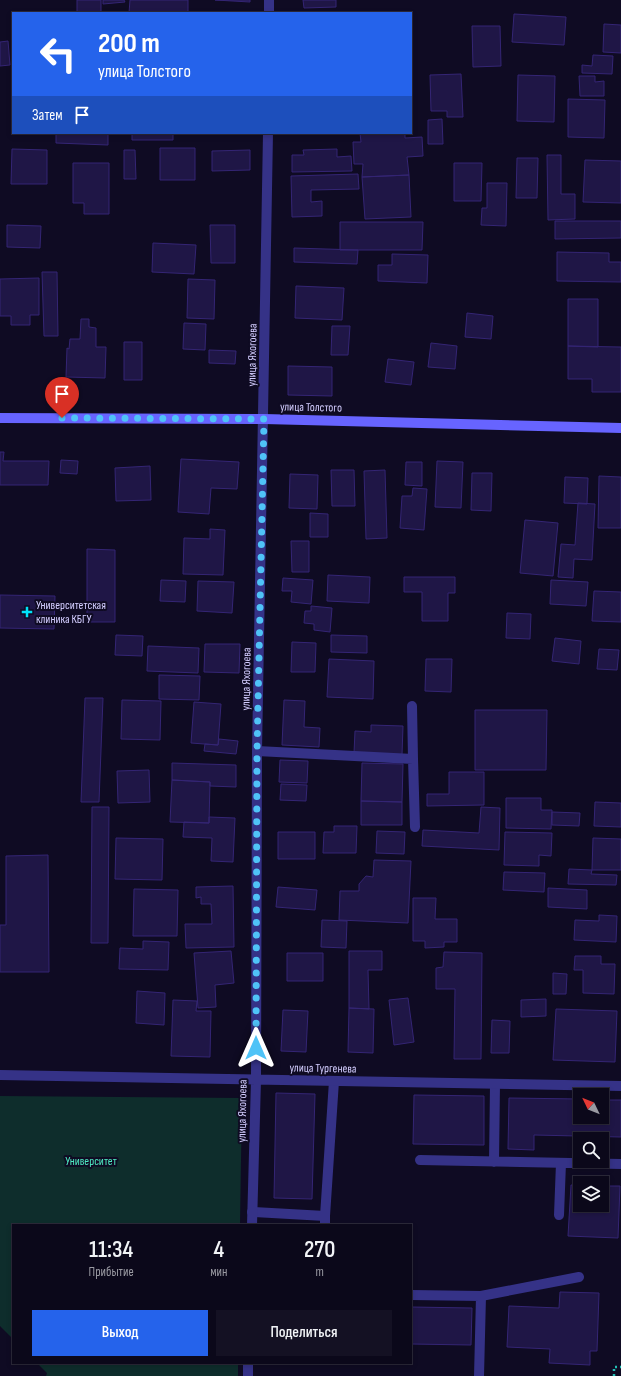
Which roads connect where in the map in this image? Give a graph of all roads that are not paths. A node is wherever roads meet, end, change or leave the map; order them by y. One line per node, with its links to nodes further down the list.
1 (269, 0): 2 (street)
2 (269, 12)
3 (268, 134): 5 (street, улица Яхогоева)
4 (0, 418): 5 (street, улица Толстого)
5 (264, 419): 6 (street, улица Толстого); 8 (street, улица Яхогоева)
6 (621, 428)
7 (412, 706): 9 (street)
8 (257, 751): 9 (street); 12 (street, улица Яхогоева)
9 (413, 759): 10 (street)
10 (415, 827)
11 (0, 1075): 12 (street, улица Тургенева)
12 (256, 1080): 13 (street, улица Тургенева); 20 (street, улица Яхогоева)
13 (334, 1081): 14 (street, улица Тургенева); 22 (street)
14 (494, 1084): 15 (street, улица Тургенева); 17 (street)
15 (621, 1086)
16 (420, 1160): 17 (street)
17 (494, 1162): 18 (street)
18 (562, 1163): 19 (street); 21 (street)
19 (621, 1164)
20 (252, 1212): 22 (street); 23 (street, улица Яхогоева)
21 (559, 1215)
22 (325, 1220)
23 (252, 1224)
24 (579, 1277): 26 (street)
25 (412, 1295): 26 (street)
26 (481, 1296): 29 (street)
27 (248, 1364): 28 (street)
28 (248, 1376)
29 (479, 1376)

